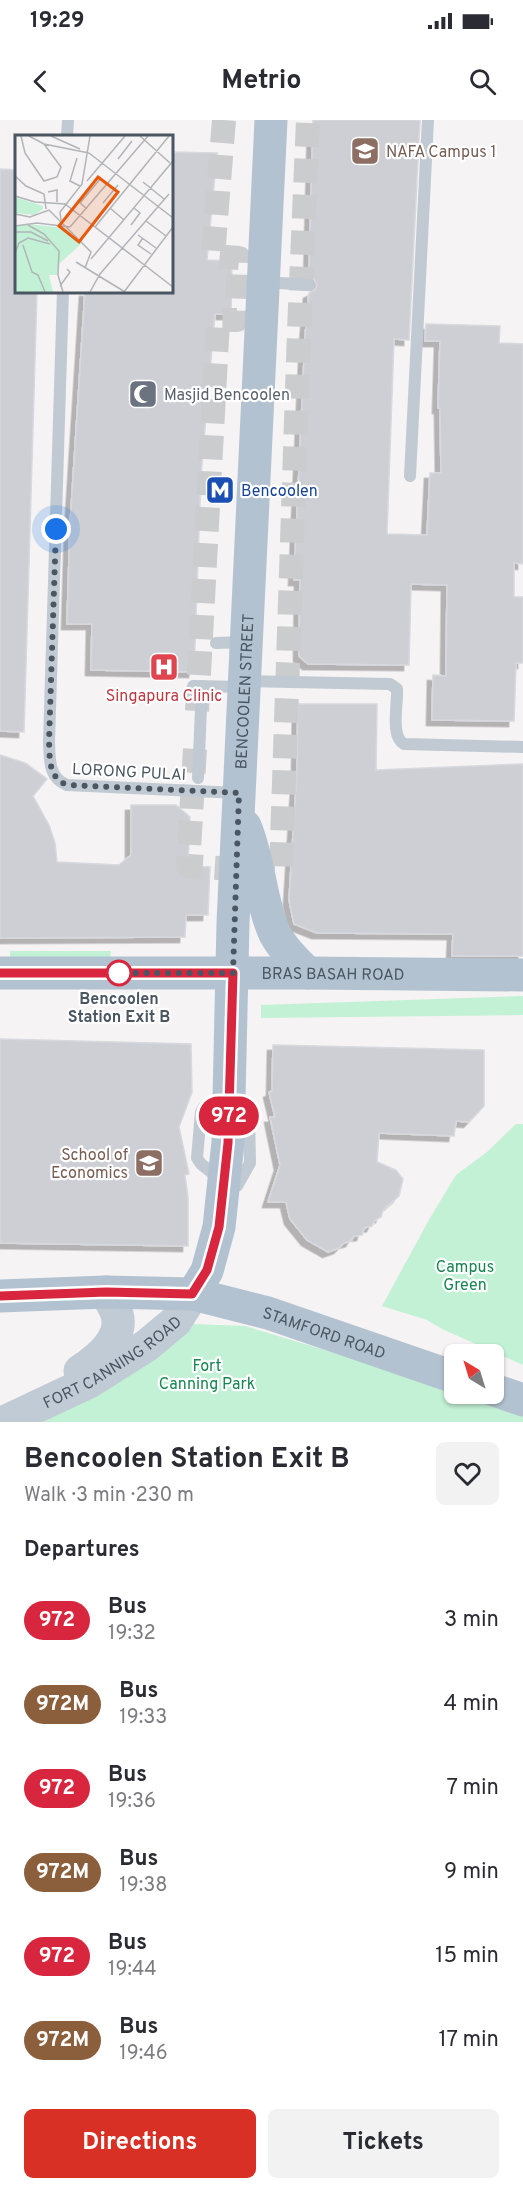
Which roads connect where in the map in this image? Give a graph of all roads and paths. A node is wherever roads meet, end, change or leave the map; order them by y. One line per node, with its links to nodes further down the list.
1 (68, 120): 4 (lane)
2 (271, 120): 5 (main road, BENCOOLEN STREET)
3 (428, 120): 8 (lane)
4 (67, 135)
5 (265, 282): 6 (lane); 9 (main road, BENCOOLEN STREET)
6 (309, 285)
7 (63, 292): 12 (lane, LORONG PULAI)
8 (410, 476)
9 (245, 684): 10 (lane); 11 (lane); 12 (main road, BENCOOLEN STREET)
10 (523, 747)
11 (198, 778)
12 (239, 802): 14 (main road, BENCOOLEN STREET); 15 (main road)
13 (0, 973): 14 (main road, BRAS BASAH ROAD)
14 (233, 973): 15 (main road, BRAS BASAH ROAD); 18 (main road, BENCOOLEN STREET)
15 (308, 973): 16 (main road, BRAS BASAH ROAD)
16 (523, 975)
17 (106, 1292): 18 (main road, STAMFORD ROAD); 19 (main road, STAMFORD ROAD); 23 (main road, FORT CANNING ROAD)
18 (192, 1294): 20 (main road, STAMFORD ROAD); 23 (main road, FORT CANNING ROAD)
19 (0, 1296)
20 (444, 1374)
21 (504, 1393): 22 (main road)
22 (523, 1400)
23 (12, 1418)

